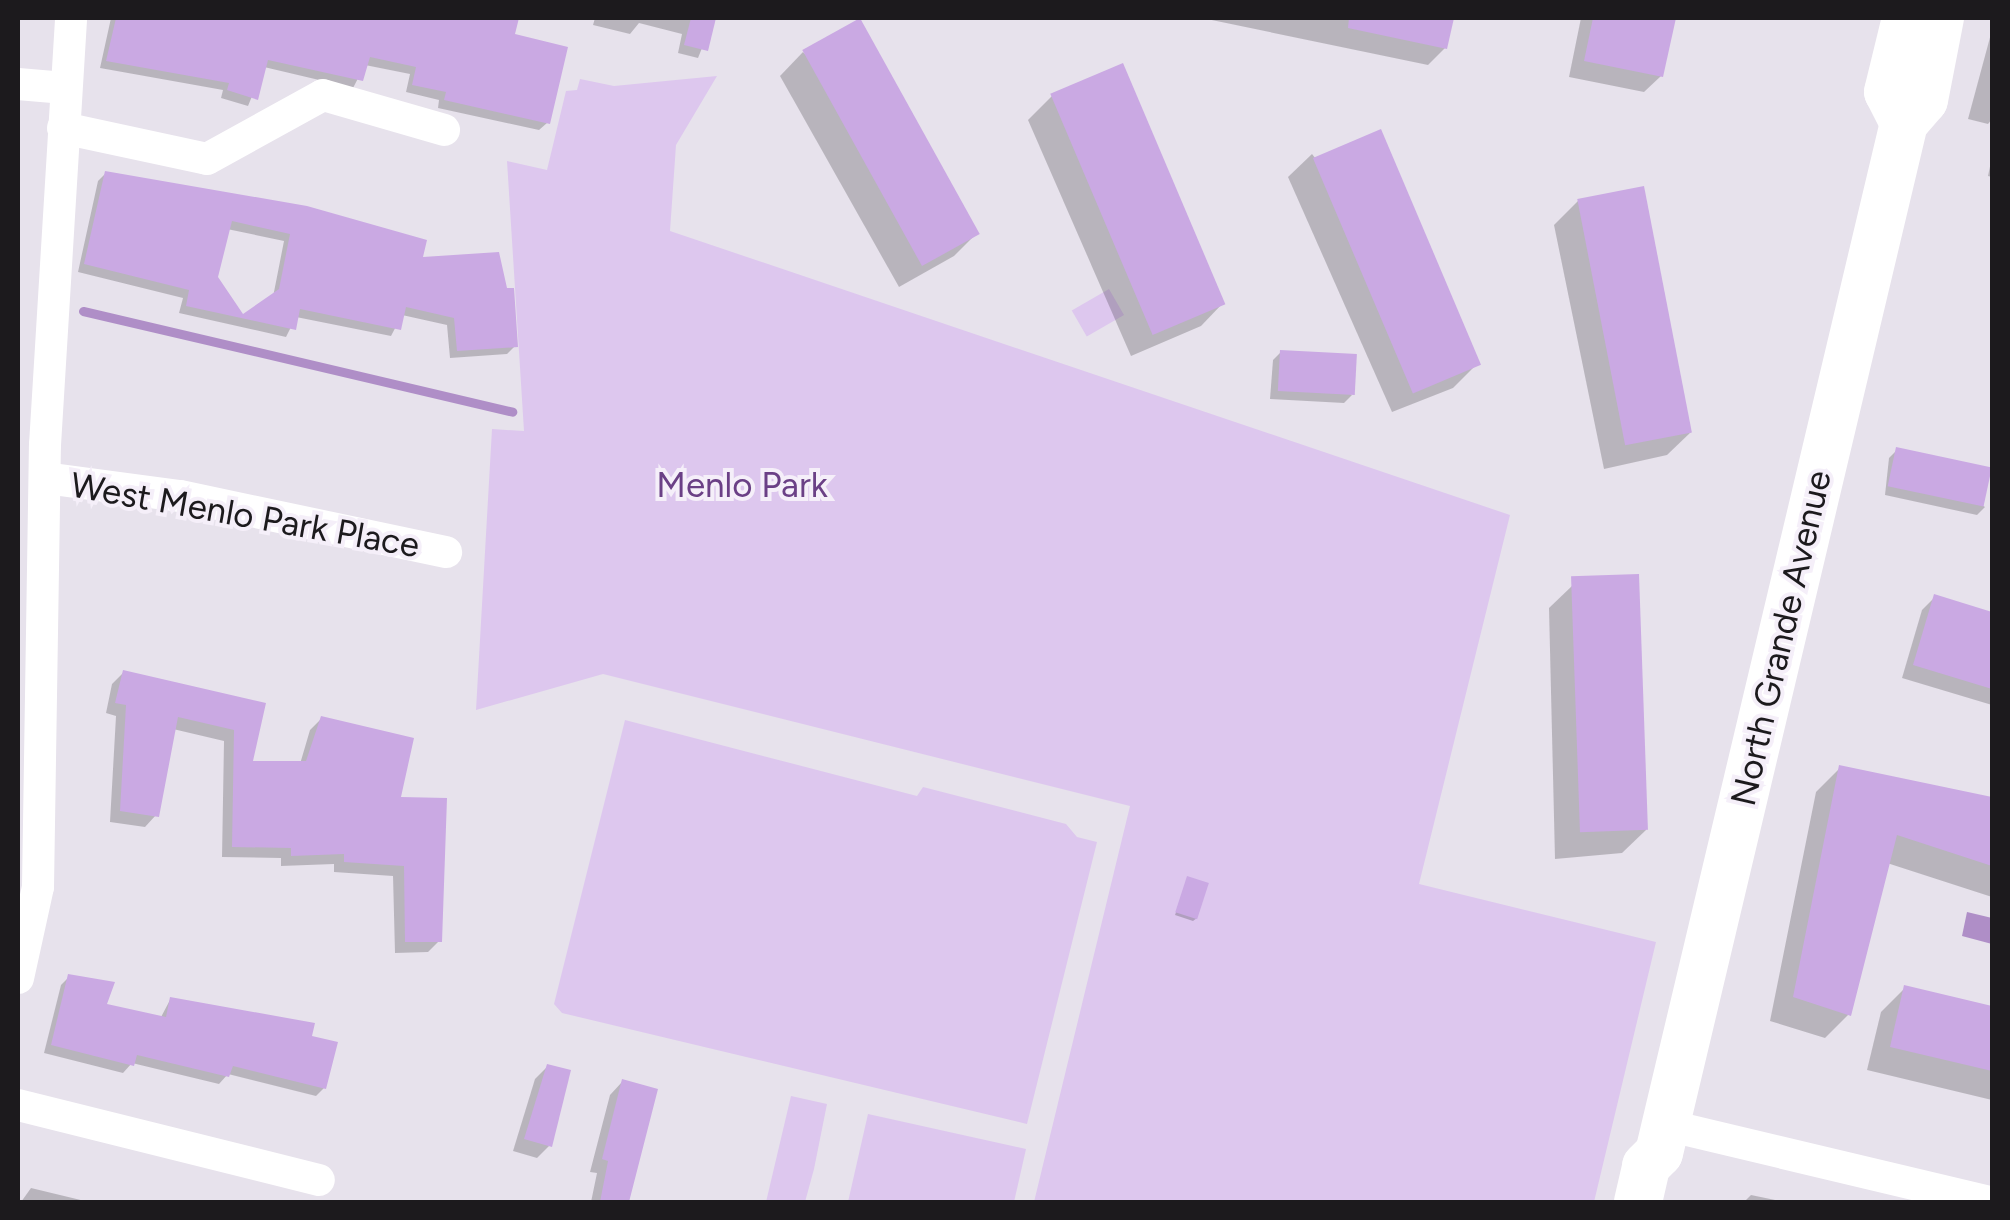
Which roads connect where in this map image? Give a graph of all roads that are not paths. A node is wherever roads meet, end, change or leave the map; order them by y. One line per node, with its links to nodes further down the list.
1 (71, 18): 5 (street)
2 (1906, 18): 6 (main road, North Grande Avenue)
3 (1940, 18): 6 (main road, North Grande Avenue)
4 (18, 84): 5 (street)
5 (66, 88): 7 (street)
6 (1904, 124): 15 (main road, North Grande Avenue)
7 (63, 128): 8 (street); 9 (street)
8 (444, 130)
9 (32, 435): 10 (street)
10 (45, 478): 11 (street, West Menlo Park Place); 12 (street)
11 (446, 552)
12 (28, 884): 13 (street)
13 (18, 978)
14 (18, 1105): 16 (street)
15 (1662, 1139): 17 (main road, North Grande Avenue); 18 (main road, North Grande Avenue); 19 (street)
16 (319, 1180)
17 (1638, 1202)
18 (1659, 1202)
19 (1990, 1202)

